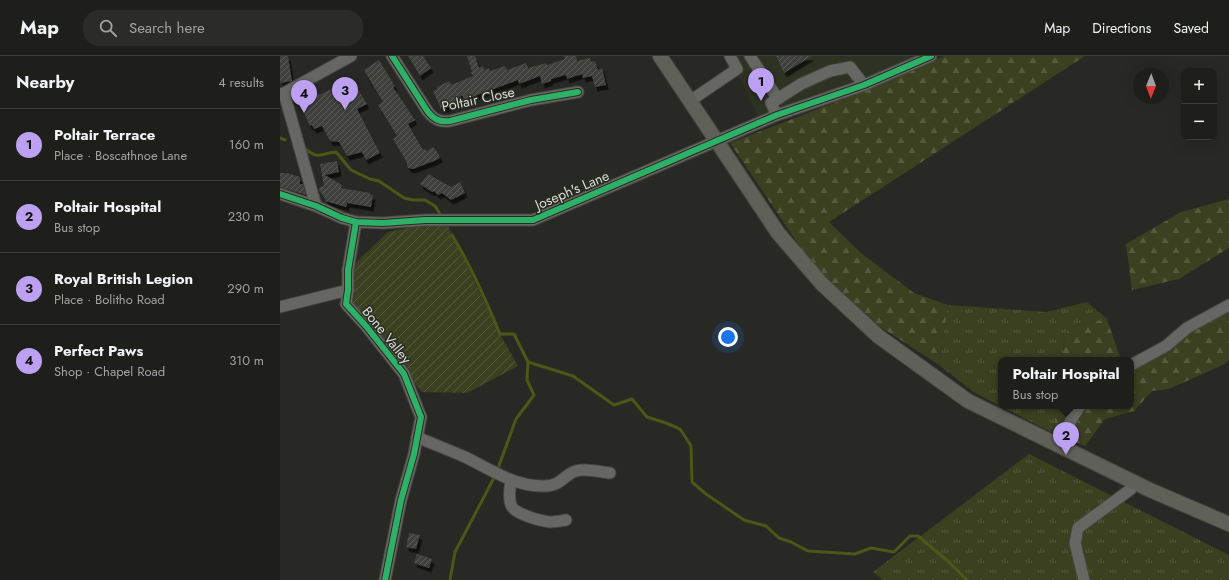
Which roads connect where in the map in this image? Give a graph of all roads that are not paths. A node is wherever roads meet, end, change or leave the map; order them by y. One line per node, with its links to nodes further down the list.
1 (351, 56): 9 (street)
2 (392, 56): 8 (street, Poltair Close)
3 (660, 56): 11 (main road)
4 (730, 56): 11 (street)
5 (750, 56): 10 (street)
6 (931, 56): 7 (street, Joseph's Lane)
7 (864, 85): 10 (street); 12 (street, Joseph's Lane)
8 (578, 92)
9 (282, 93): 15 (street)
10 (778, 99): 12 (street)
11 (690, 101): 13 (main road)
12 (776, 115): 13 (street, Joseph's Lane)
13 (717, 141): 16 (street, Joseph's Lane); 23 (main road)
14 (280, 194): 15 (street, Joseph's Lane)
15 (316, 206): 16 (street, Joseph's Lane)
16 (356, 222): 17 (street, Bone Valley)
17 (348, 290): 19 (street); 22 (street, Bone Valley)
18 (1229, 305): 20 (street)
19 (280, 307)
20 (1134, 363)
21 (1078, 409): 23 (street)
22 (417, 437): 25 (street); 29 (street, Bone Valley)
23 (1061, 446): 26 (main road)
24 (610, 473): 25 (street)
25 (511, 480): 27 (street)
26 (1135, 482): 28 (main road); 30 (street)
27 (566, 520)
28 (1229, 524)
29 (385, 580)
30 (1084, 580)

